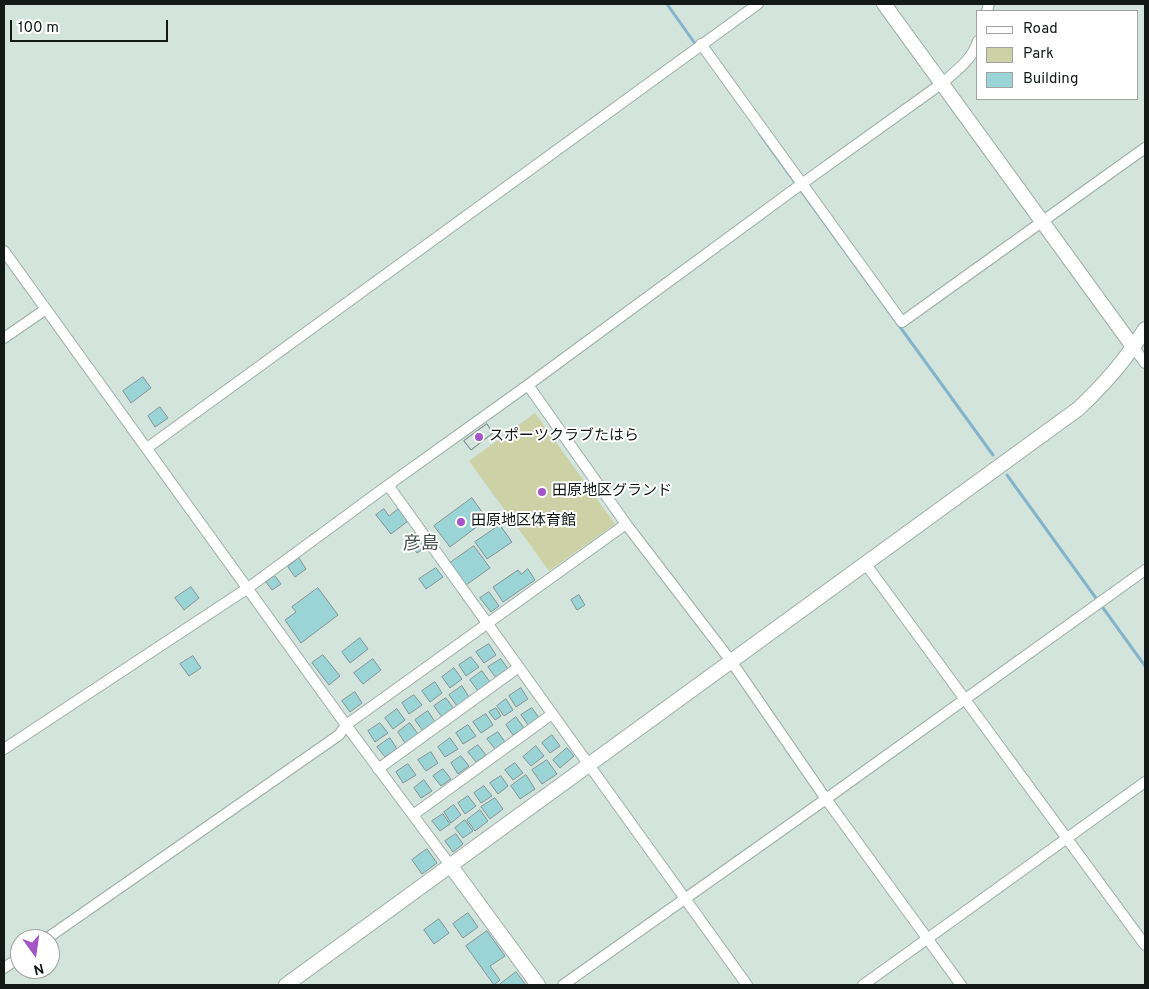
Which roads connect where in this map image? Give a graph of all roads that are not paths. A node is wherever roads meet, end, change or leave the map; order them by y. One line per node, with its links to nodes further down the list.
1 (758, 4): 3 (street)
2 (884, 4): 5 (street)
3 (699, 46): 7 (street); 15 (street)
4 (976, 48): 5 (street)
5 (942, 84): 7 (street); 8 (street)
6 (1145, 148): 8 (street)
7 (799, 186): 8 (street); 14 (street)
8 (1043, 223): 11 (street)
9 (4, 251): 10 (street)
10 (46, 308): 12 (street); 15 (street)
11 (1141, 337): 13 (street); 18 (street)
12 (4, 338)
13 (1145, 363)
14 (528, 385): 16 (street); 17 (street)
15 (147, 448): 20 (street)
16 (388, 485): 20 (street); 21 (street)
17 (626, 524): 21 (street); 22 (street)
18 (865, 563): 22 (street); 24 (street)
19 (1145, 570): 24 (street)
20 (248, 588): 26 (street); 27 (street)
21 (487, 622): 23 (street); 26 (street)
22 (730, 662): 28 (street); 31 (street)
23 (519, 667): 25 (street); 29 (street)
24 (964, 699): 31 (street); 33 (street)
25 (552, 714): 28 (street); 32 (street)
26 (346, 726): 29 (street); 36 (street)
27 (4, 748)
28 (588, 765): 34 (street); 35 (street)
29 (378, 769): 32 (street)
30 (1145, 782): 33 (street)
31 (826, 799): 35 (street); 37 (street)
32 (412, 814): 34 (street)
33 (1067, 837): 37 (street); 38 (street)
34 (450, 865): 39 (street); 40 (street)
35 (686, 899): 41 (street); 42 (street)
36 (60, 929)
37 (926, 938): 43 (street); 44 (street)
38 (1145, 945)
39 (286, 985)
40 (538, 985)
41 (563, 985)
42 (747, 985)
43 (863, 985)
44 (961, 985)

